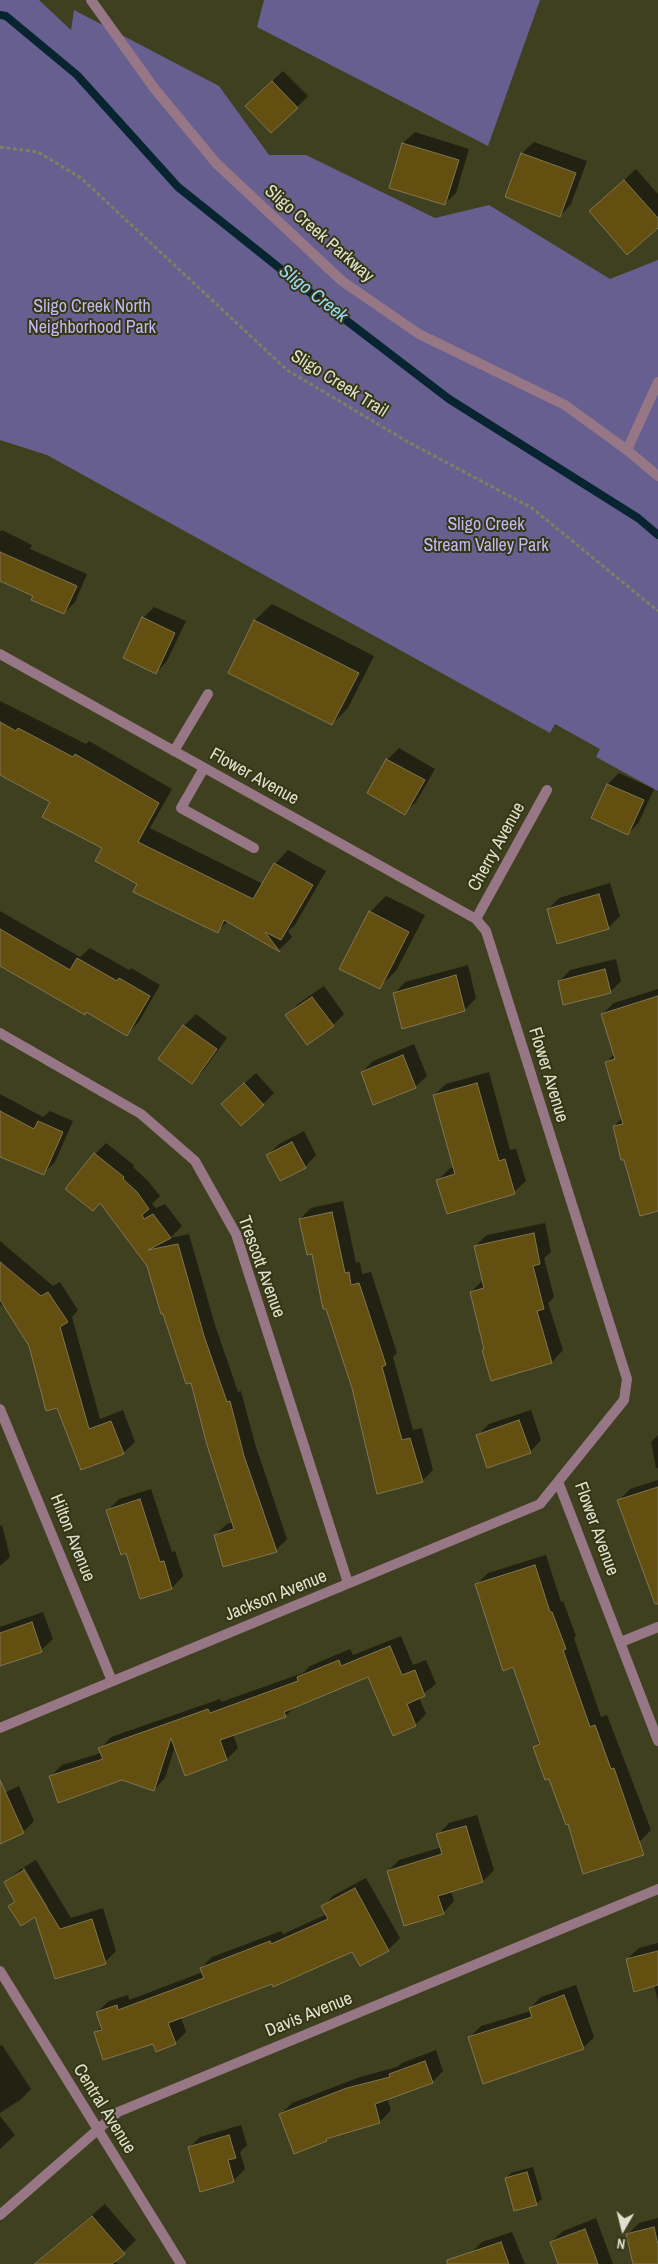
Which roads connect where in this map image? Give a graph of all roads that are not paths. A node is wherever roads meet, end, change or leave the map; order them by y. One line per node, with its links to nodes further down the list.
1 (91, 0): 3 (street, Sligo Creek Parkway)
2 (658, 382): 3 (street)
3 (627, 450): 4 (street, Sligo Creek Parkway)
4 (658, 476)
5 (0, 654): 7 (street, Flower Avenue)
6 (208, 694): 7 (street)
7 (174, 751): 8 (street, Flower Avenue)
8 (204, 768): 10 (street); 11 (street, Flower Avenue)
9 (547, 790): 11 (street, Cherry Avenue)
10 (254, 848)
11 (476, 919): 14 (street, Flower Avenue)
12 (0, 1033): 15 (street, Trescott Avenue)
13 (0, 1409): 18 (street, Hilton Avenue)
14 (559, 1484): 15 (street, Jackson Avenue); 17 (street, Flower Avenue)
15 (348, 1584): 18 (street, Jackson Avenue)
16 (658, 1627): 17 (street)
17 (621, 1642): 20 (street, Flower Avenue)
18 (112, 1681): 19 (street, Jackson Avenue)
19 (0, 1728)
20 (658, 1741)
21 (658, 1889): 23 (street, Davis Avenue)
22 (0, 1971): 23 (street, Central Avenue)
23 (98, 2130): 24 (street, Davis Avenue); 25 (street, Central Avenue)
24 (0, 2215)
25 (181, 2264)

